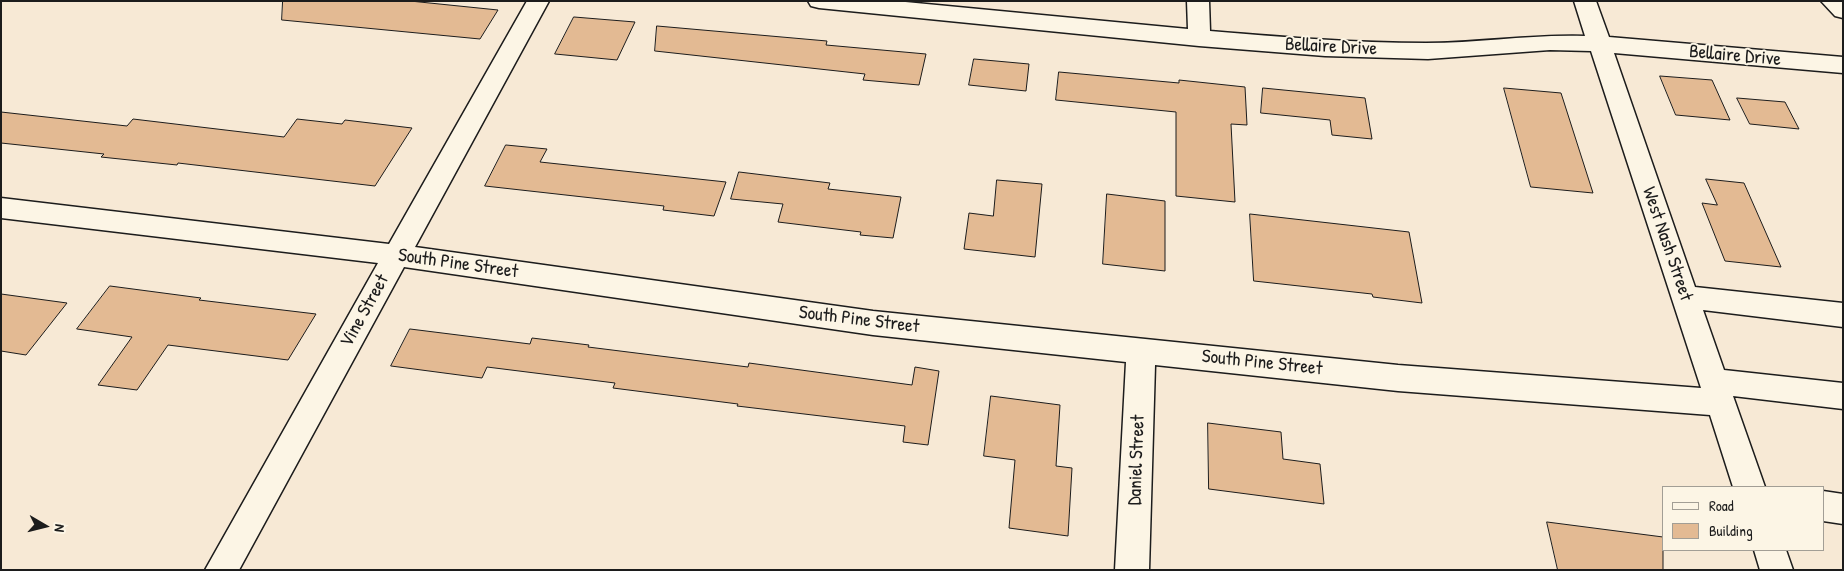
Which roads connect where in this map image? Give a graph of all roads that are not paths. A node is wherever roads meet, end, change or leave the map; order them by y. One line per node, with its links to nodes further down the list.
1 (538, 1): 11 (street, Vine Street)
2 (819, 1): 7 (street, Bellaire Drive)
3 (1198, 1): 7 (street)
4 (1585, 1): 8 (street, West Nash Street)
5 (1832, 1): 6 (street)
6 (1843, 11)
7 (1198, 38): 8 (street, Bellaire Drive)
8 (1598, 44): 9 (street, Bellaire Drive); 12 (street, West Nash Street)
9 (1843, 65)
10 (1, 208): 11 (street, South Pine Street)
11 (396, 255): 14 (street, South Pine Street); 21 (street, Vine Street)
12 (1685, 297): 13 (street); 15 (street, West Nash Street)
13 (1843, 315)
14 (1141, 350): 15 (street, South Pine Street); 22 (street, Daniel Street)
15 (1716, 392): 16 (street, South Pine Street); 17 (street, West Nash Street)
16 (1843, 396)
17 (1749, 486)
18 (1824, 506): 19 (street)
19 (1843, 509)
20 (1770, 551): 23 (street)
21 (221, 570)
22 (1132, 570)
23 (1777, 570)

